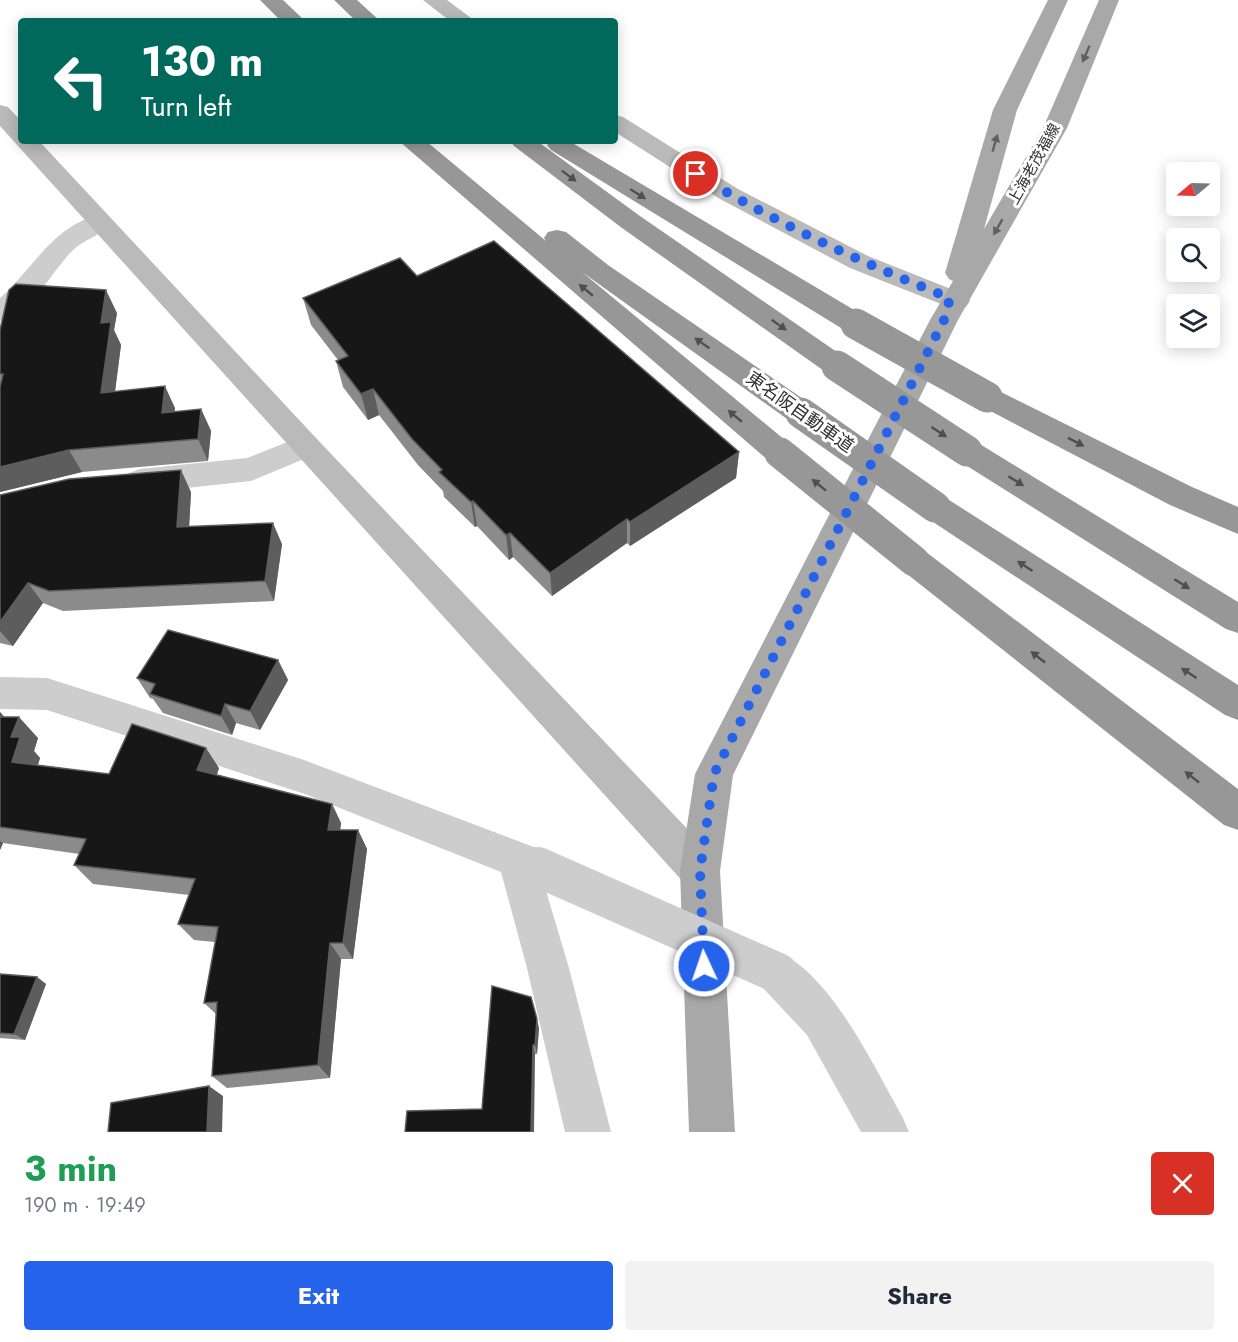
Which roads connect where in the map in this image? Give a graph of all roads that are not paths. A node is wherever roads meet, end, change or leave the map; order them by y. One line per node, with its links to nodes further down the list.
1 (268, 0): 6 (highway); 7 (highway)
2 (344, 0): 8 (highway)
3 (433, 0): 9 (street)
4 (1058, 0): 19 (main road, 上海老茂福線, one-way to 4)
5 (1109, 0): 19 (main road, 上海老茂福線, one-way to 19)
6 (282, 18)
7 (290, 18)
8 (366, 18)
9 (460, 18)
10 (0, 112): 12 (street)
11 (618, 124): 19 (street)
12 (18, 132)
13 (29, 144): 18 (street)
14 (415, 144): 27 (highway, one-way to 14, bridge)
15 (439, 144): 26 (highway, 東名阪自動車道, one-way to 15, bridge)
16 (526, 144): 24 (highway, one-way to 24, bridge)
17 (557, 144): 23 (highway, one-way to 23, bridge)
18 (98, 223): 20 (street); 21 (street)
19 (950, 306): 29 (main road, 上海老茂福線)
20 (0, 312)
21 (305, 446): 22 (street); 29 (street)
22 (113, 482)
23 (1238, 521)
24 (1238, 619)
25 (0, 693): 28 (street)
26 (1238, 704)
27 (1238, 812)
28 (527, 863): 30 (street); 32 (street, bridge)
29 (700, 871): 31 (main road, 上海老茂福線)
30 (588, 1132)
31 (712, 1132)
32 (886, 1132)

